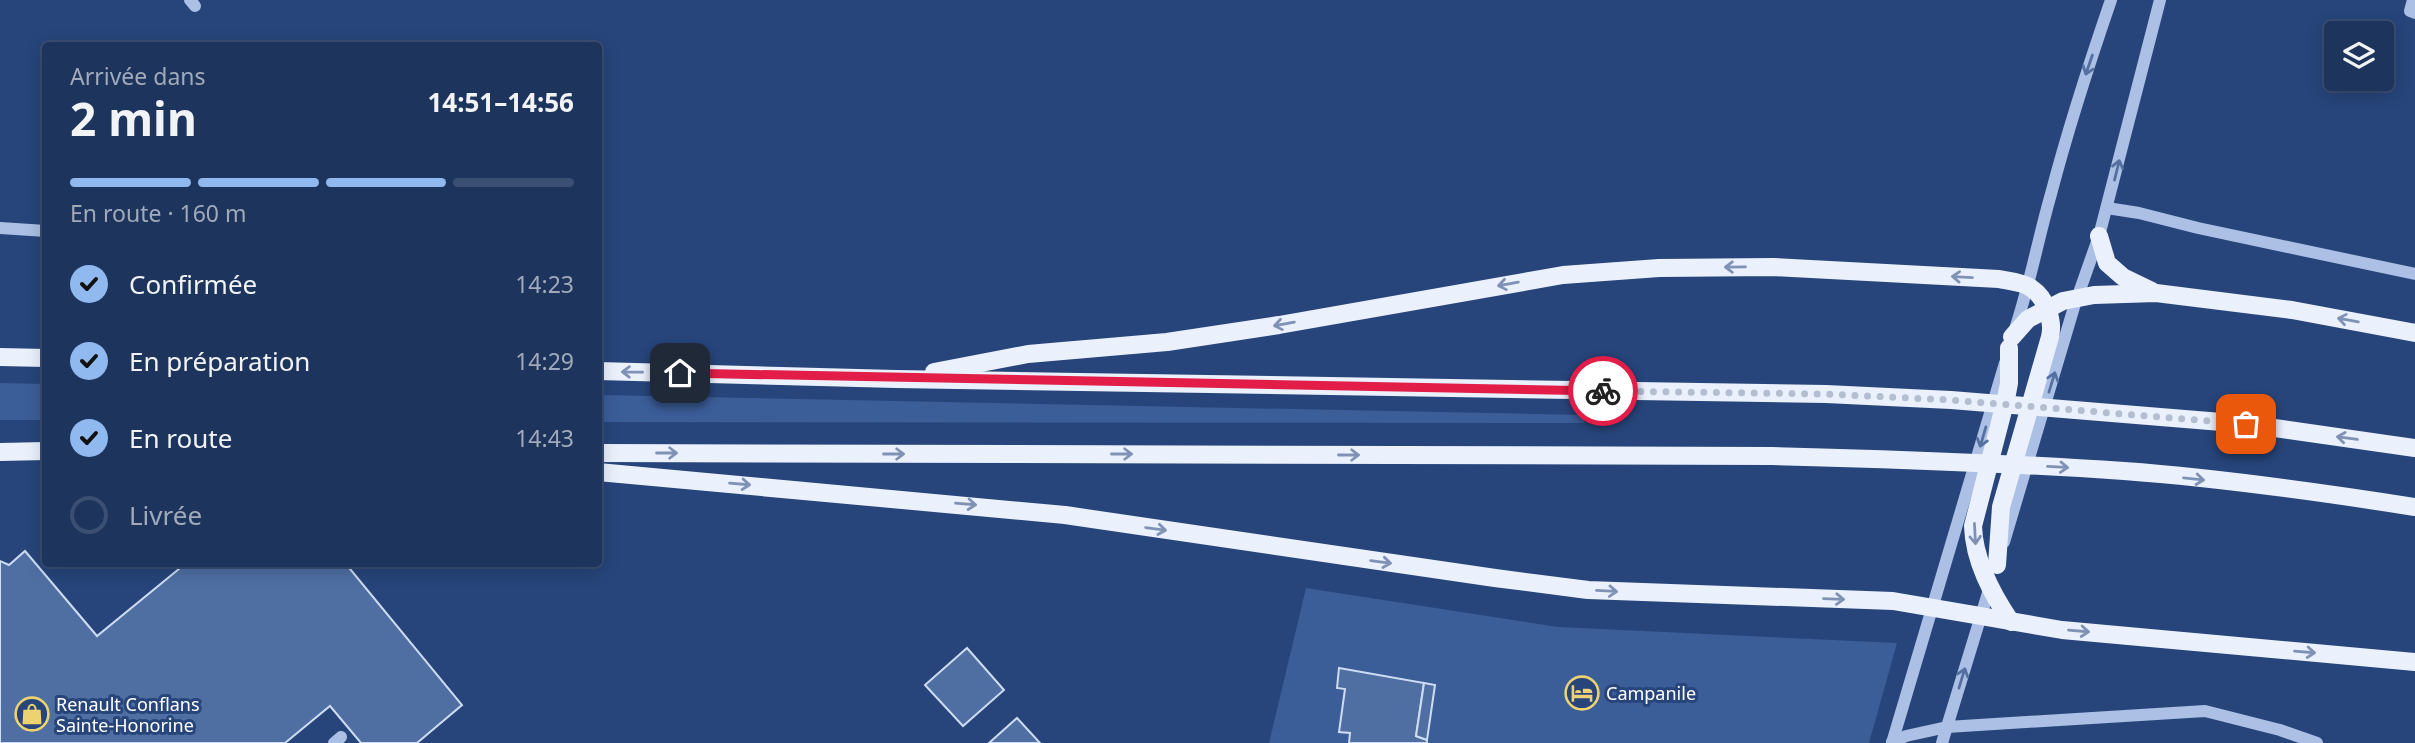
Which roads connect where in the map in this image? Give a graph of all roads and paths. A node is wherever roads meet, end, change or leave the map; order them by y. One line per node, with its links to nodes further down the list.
1 (2112, 0): 10 (street, one-way to 10)
2 (2160, 0): 5 (street, one-way to 2)
3 (2413, 0): 4 (street)
4 (2415, 13)
5 (2107, 208): 8 (street); 9 (street)
6 (0, 228): 7 (street)
7 (42, 231)
8 (2099, 236): 11 (main road); 12 (street)
9 (2415, 274)
10 (2029, 286): 13 (main road); 15 (street); 19 (main road, one-way to 19)
11 (2155, 293): 12 (main road); 14 (main road, one-way to 11)
12 (2078, 298): 13 (main road); 26 (street, one-way to 12)
13 (2046, 308): 15 (main road); 26 (main road)
14 (2415, 333)
15 (2011, 342): 27 (main road, one-way to 27); 28 (street, one-way to 28)
16 (0, 357): 17 (main road)
17 (42, 358)
18 (602, 371): 19 (main road, one-way to 18)
19 (897, 379): 20 (main road, one-way to 19)
20 (2415, 448)
21 (42, 451): 22 (main road)
22 (0, 452)
23 (602, 453): 25 (main road, one-way to 25)
24 (602, 472): 28 (main road, one-way to 28)
25 (2415, 507)
26 (1997, 565): 27 (street)
27 (1991, 585): 29 (street); 30 (main road)
28 (1932, 608): 29 (main road); 33 (street)
29 (1980, 617): 30 (main road); 32 (street, one-way to 29)
30 (2011, 622): 31 (main road, one-way to 31)
31 (2415, 662)
32 (1947, 727): 33 (street); 34 (street); 35 (street)
33 (1892, 743)
34 (1942, 743)
35 (2317, 743)

